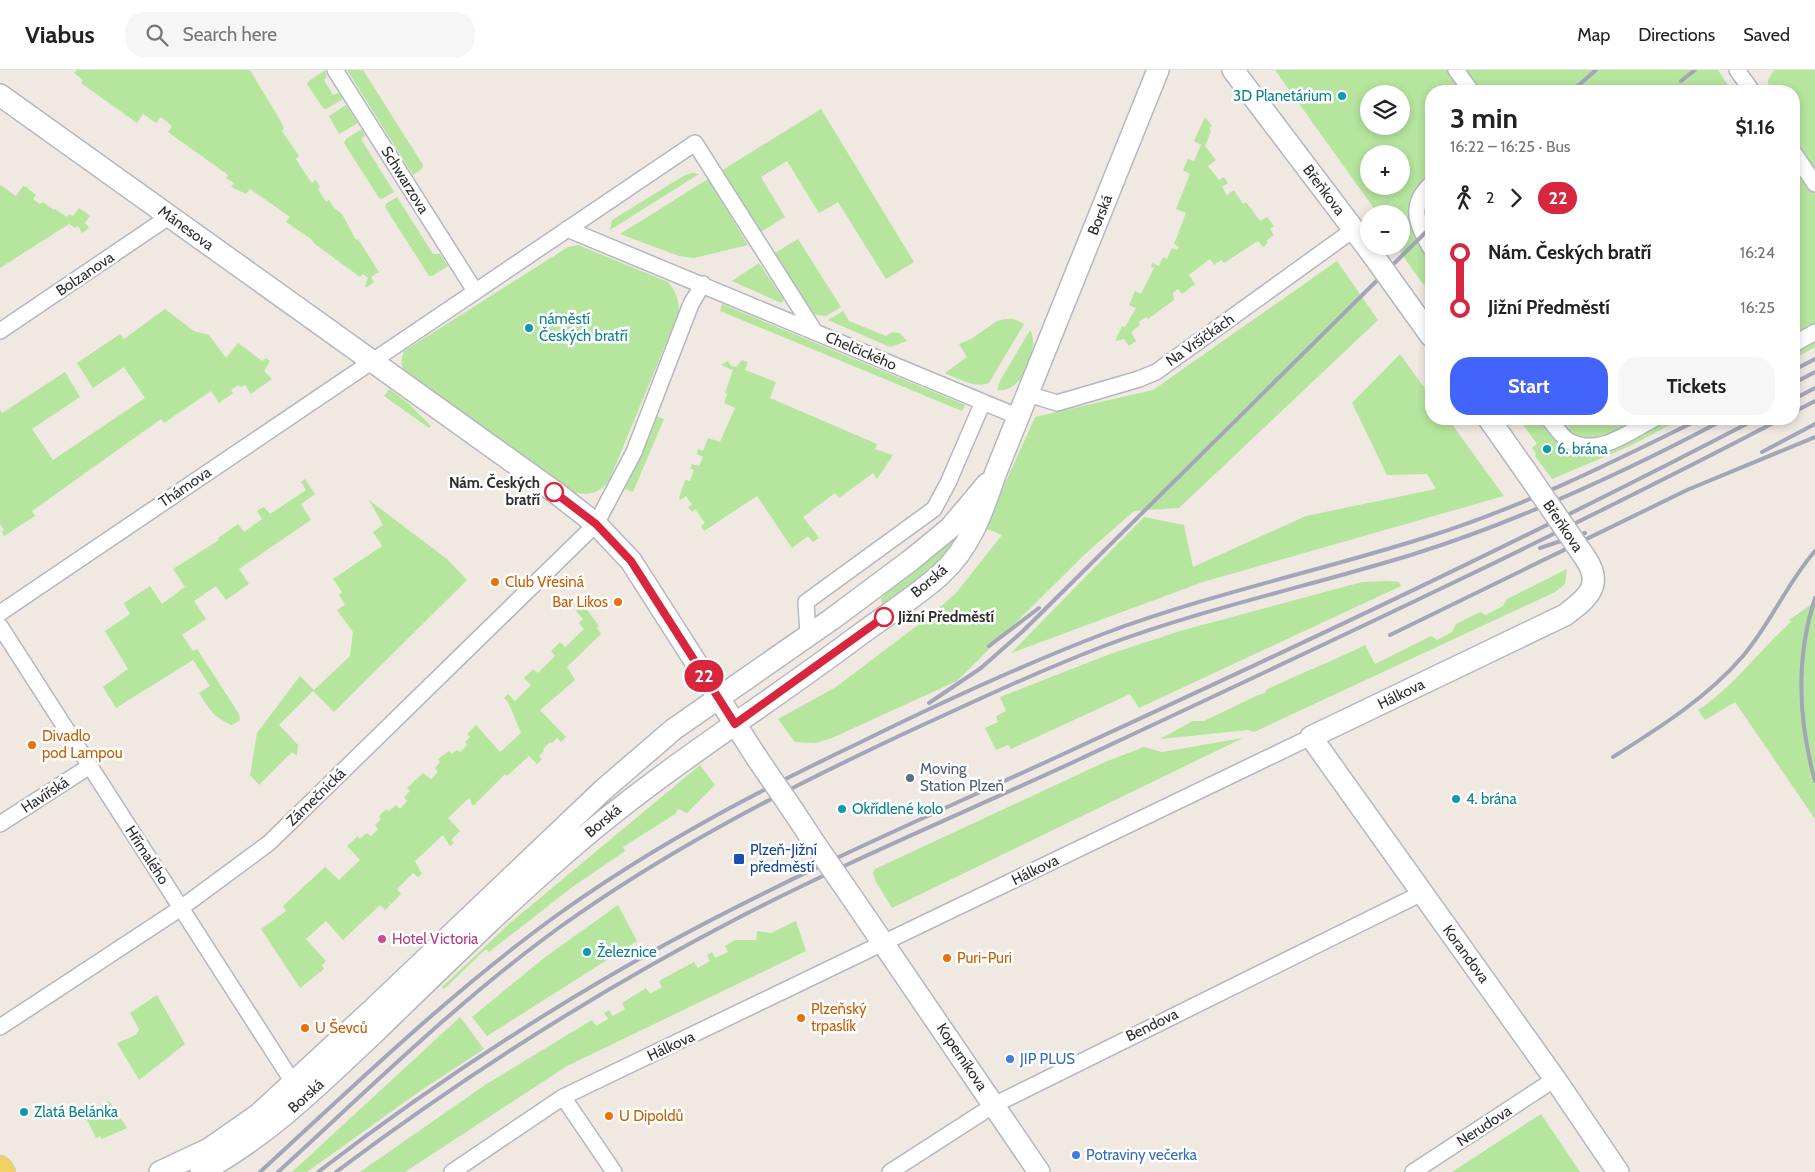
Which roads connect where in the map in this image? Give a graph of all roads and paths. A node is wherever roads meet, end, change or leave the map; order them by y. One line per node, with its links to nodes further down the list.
1 (335, 70): 17 (street, Schwarzova)
2 (1158, 70): 24 (street, Borská)
3 (1233, 70): 14 (street, Břeňkova)
4 (1456, 70): 6 (street)
5 (1737, 70): 7 (street)
6 (1467, 85)
7 (1747, 85)
8 (0, 95): 12 (street, Mánesova)
9 (1800, 162): 10 (street)
10 (1815, 184)
11 (1425, 190): 15 (street)
12 (170, 216): 19 (street, Bolzanova); 23 (street, Mánesova)
13 (567, 228): 16 (street); 17 (street); 20 (street)
14 (1353, 230): 18 (street, Břeňkova, bridge); 24 (street, Na Vršíčkách)
15 (1425, 238)
16 (704, 284): 20 (street, Chelčického); 31 (street)
17 (475, 291): 23 (street)
18 (1425, 328)
19 (0, 331)
20 (814, 332): 25 (street, Chelčického)
21 (1815, 332): 22 (street)
22 (1800, 341)
23 (371, 362): 31 (street); 33 (street, Thámova)
24 (1028, 394): 26 (street, Borská)
25 (983, 402): 26 (street, Chelčického); 35 (street)
26 (1018, 417): 30 (street, Borská)
27 (1493, 425): 32 (street, Břeňkova, bridge)
28 (1554, 425): 29 (street)
29 (1643, 425)
30 (996, 472): 35 (street, Borská); 37 (street, Borská)
31 (596, 524): 36 (street, Koperníkova); 42 (street, Zámečnická)
32 (1586, 559): 38 (street, Hálkova)
33 (0, 613)
34 (0, 626): 39 (street, Hřímalého)
35 (808, 635): 36 (street, Borská)
36 (717, 697): 37 (street, Koperníkova); 46 (street, Borská)
37 (735, 724): 43 (street, Koperníkova, bridge); 52 (street, Borská)
38 (1311, 737): 41 (street, Korandova); 43 (street, Hálkova)
39 (90, 766): 40 (street, Havířská); 42 (street, Hřímalého)
40 (0, 824)
41 (1422, 893): 45 (street, Korandova); 48 (street, Bendova)
42 (180, 908): 44 (street, Zámečnická); 46 (street, Hřímalého)
43 (884, 942): 47 (street, Hálkova); 48 (street, Koperníkova)
44 (0, 1027)
45 (1555, 1080): 57 (street, Nerudova); 58 (street, Korandova)
46 (294, 1084): 51 (street, Borská)
47 (564, 1097): 53 (street, Hálkova); 54 (street)
48 (994, 1105): 55 (street, Bendova); 56 (street, Koperníkova)
49 (0, 1168): 50 (main road)
50 (3, 1172)
51 (160, 1172)
52 (200, 1172)
53 (452, 1172)
54 (614, 1172)
55 (890, 1172)
56 (1039, 1172)
57 (1413, 1172)
58 (1618, 1172)

